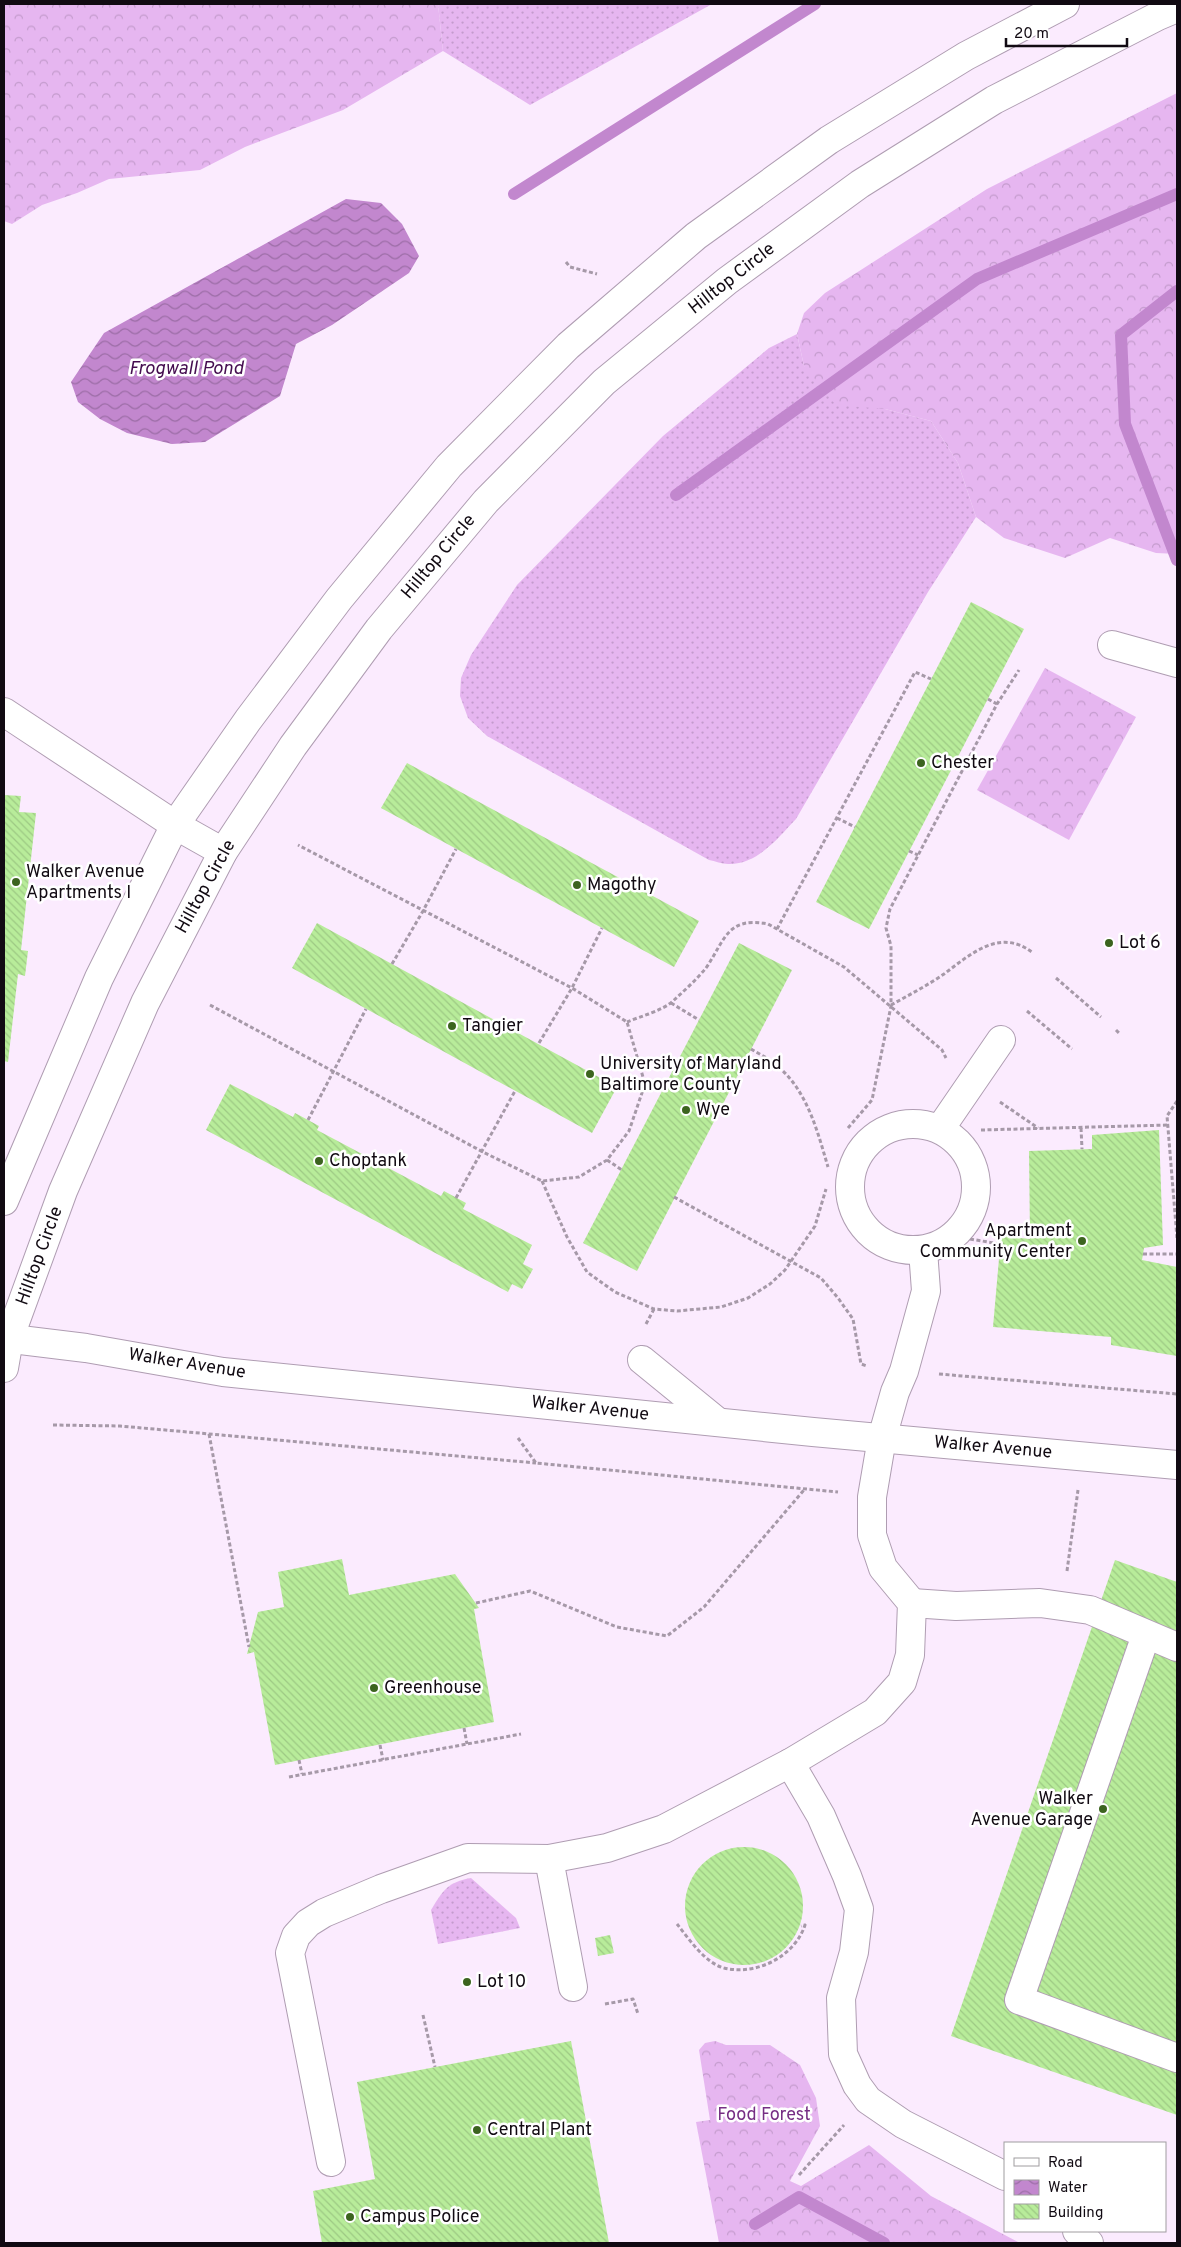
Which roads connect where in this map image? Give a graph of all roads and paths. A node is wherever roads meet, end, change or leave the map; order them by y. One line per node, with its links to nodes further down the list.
1 (1065, 4): 11 (street)
2 (1177, 8): 16 (street, Hilltop Circle)
3 (1112, 645): 4 (street)
4 (1177, 663)
5 (1019, 670): 8 (path)
6 (931, 679): 10 (path)
7 (988, 699): 8 (path)
8 (997, 704): 17 (path)
9 (4, 712): 11 (street)
10 (837, 818): 12 (path); 20 (path)
11 (175, 824): 16 (street); 60 (street)
12 (855, 827)
13 (298, 845): 18 (path)
14 (456, 849): 18 (path)
15 (909, 851): 17 (path)
16 (223, 852): 70 (street, Hilltop Circle)
17 (918, 855): 27 (path)
18 (423, 911): 22 (path); 24 (path)
19 (602, 928): 24 (path)
20 (777, 929): 25 (path); 27 (path)
21 (1033, 952): 27 (path)
22 (392, 964)
23 (1056, 978): 30 (path)
24 (572, 988): 32 (path); 36 (path)
25 (671, 1003): 31 (path); 32 (path)
26 (210, 1005): 40 (path)
27 (891, 1006): 39 (path); 46 (path)
28 (366, 1009): 40 (path)
29 (1027, 1011): 38 (path)
30 (1100, 1017)
31 (699, 1020)
32 (628, 1022): 53 (path)
33 (1116, 1030): 34 (path)
34 (1120, 1034)
35 (1001, 1040): 49 (street)
36 (539, 1044)
37 (751, 1049): 54 (path)
38 (1072, 1049)
39 (949, 1065)
40 (336, 1071): 44 (path); 52 (path)
41 (515, 1091): 52 (path)
42 (991, 1097): 47 (path)
43 (1177, 1101): 45 (path)
44 (308, 1120)
45 (1168, 1125): 48 (path); 61 (path)
46 (848, 1128)
47 (1039, 1128): 48 (path); 50 (path)
48 (1081, 1128): 51 (path)
49 (940, 1129): 64 (street); 64 (street)
50 (981, 1130)
51 (1082, 1149)
52 (483, 1152): 56 (path); 59 (path)
53 (607, 1160): 55 (path); 56 (path)
54 (828, 1167)
55 (622, 1170)
56 (542, 1181): 68 (path)
57 (826, 1189): 67 (path)
58 (674, 1197): 67 (path)
59 (456, 1198)
60 (4, 1201)
61 (1177, 1238)
62 (970, 1239): 63 (path)
63 (1000, 1244)
64 (923, 1250): 80 (street)
65 (1143, 1254): 66 (path)
66 (1177, 1254)
67 (792, 1261): 68 (path); 73 (path)
68 (654, 1309): 69 (path)
69 (646, 1324)
70 (6, 1338): 72 (street, Hilltop Circle); 76 (street, Walker Avenue)
71 (642, 1360): 76 (street)
72 (4, 1368)
73 (875, 1369)
74 (935, 1374): 75 (path)
75 (1177, 1394)
76 (718, 1422): 80 (street, Walker Avenue)
77 (53, 1425): 79 (path)
78 (514, 1433): 81 (path)
79 (210, 1434): 81 (path); 90 (path)
80 (882, 1438): 82 (street, Walker Avenue); 88 (street)
81 (536, 1463): 84 (path)
82 (1177, 1465)
83 (1079, 1485): 86 (path)
84 (804, 1490): 85 (path); 87 (path)
85 (839, 1492)
86 (1066, 1575)
87 (476, 1603)
88 (912, 1603): 89 (street); 98 (street)
89 (1146, 1635): 91 (street); 108 (street)
90 (249, 1647)
91 (1177, 1647)
92 (464, 1728): 94 (path)
93 (520, 1734): 94 (path)
94 (467, 1744): 97 (path)
95 (380, 1745): 97 (path)
96 (299, 1760): 99 (path)
97 (383, 1760): 99 (path)
98 (790, 1763): 101 (street); 113 (street)
99 (302, 1774): 100 (path)
100 (289, 1777)
101 (549, 1859): 104 (street); 111 (street)
102 (677, 1924): 103 (path)
103 (801, 1926)
104 (573, 1987)
105 (597, 2005): 106 (path)
106 (638, 2014)
107 (423, 2015): 109 (path)
108 (1177, 2058)
109 (435, 2067)
110 (839, 2131): 112 (path)
111 (331, 2162)
112 (799, 2175)
113 (1004, 2175)
114 (1078, 2232): 115 (street)
115 (1089, 2243)

